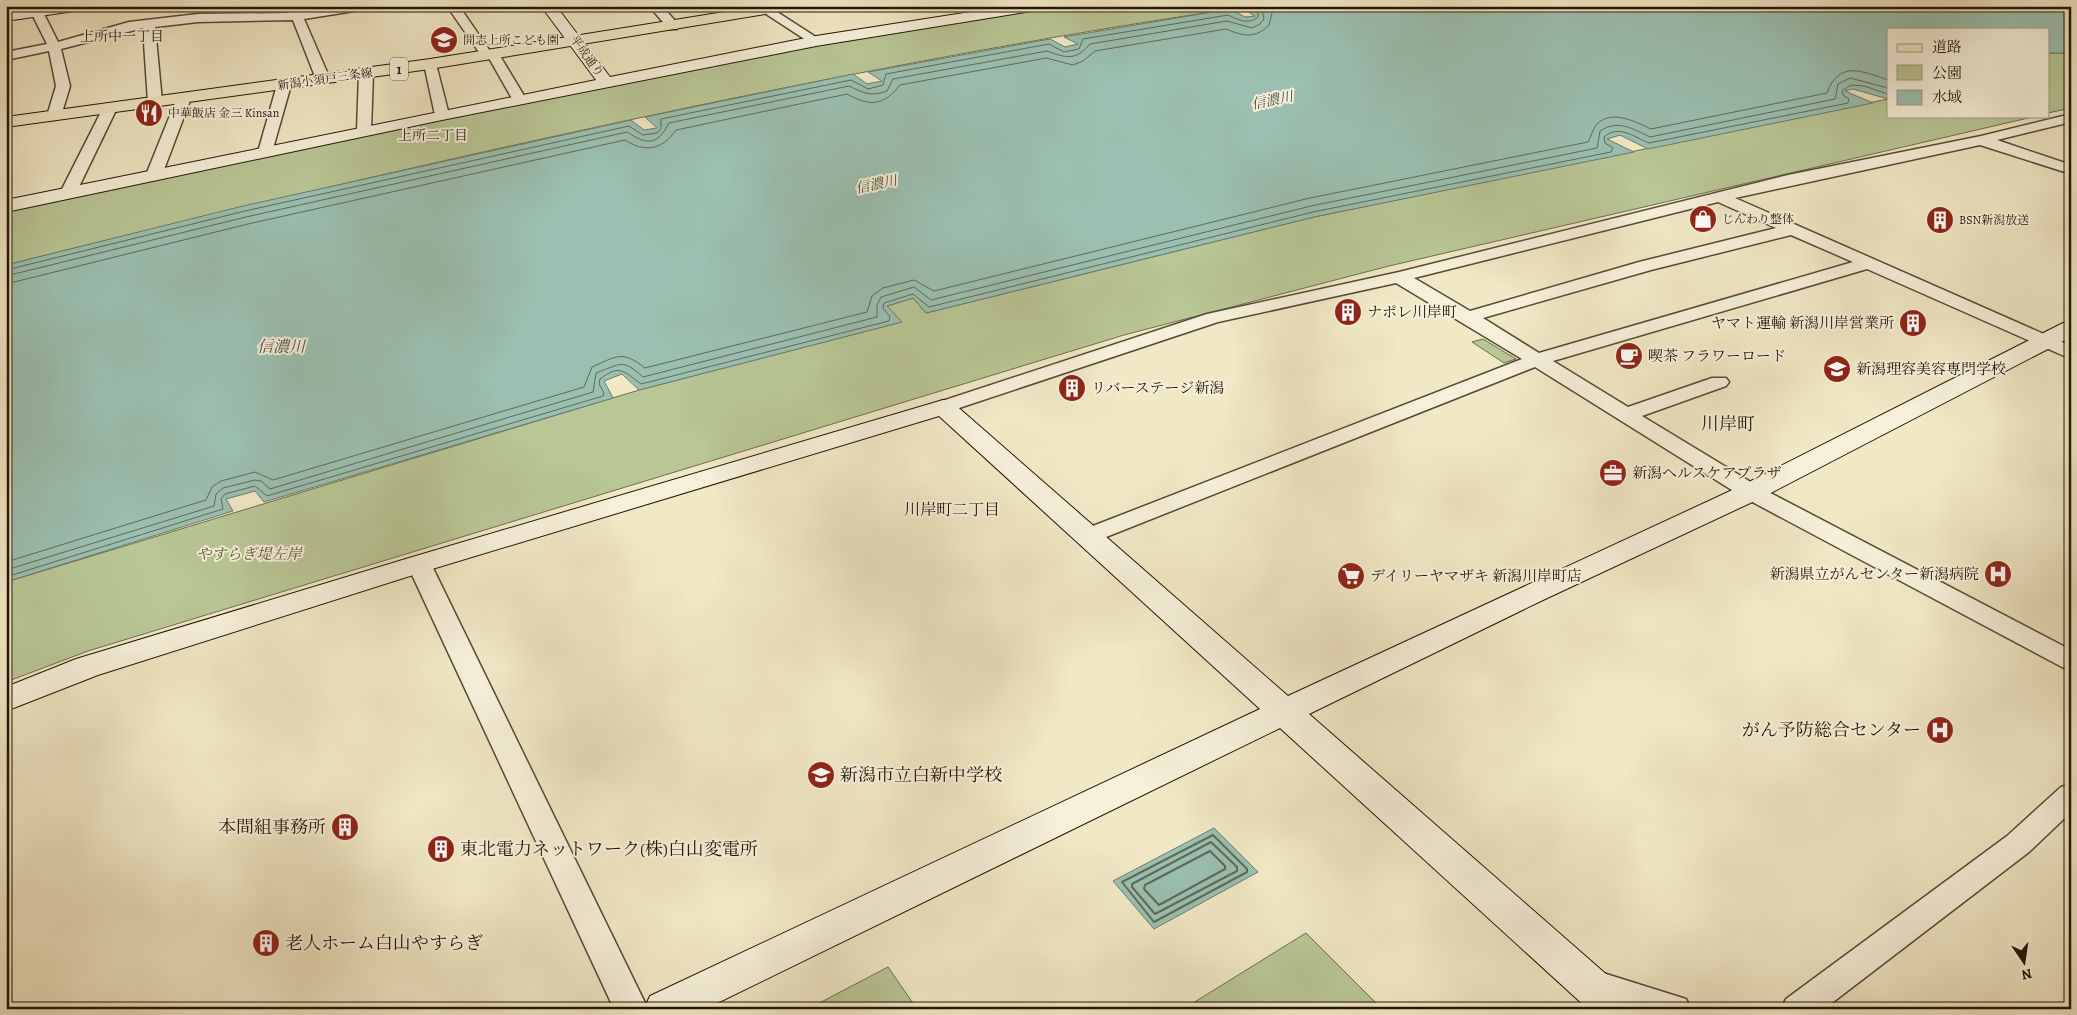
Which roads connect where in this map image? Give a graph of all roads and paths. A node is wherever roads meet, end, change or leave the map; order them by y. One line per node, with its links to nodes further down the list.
1 (81, 6): 10 (street)
2 (367, 6): 9 (street)
3 (453, 6): 17 (street)
4 (548, 6): 14 (street, 平成通り)
5 (655, 6): 13 (street)
6 (790, 6): 8 (main road, 新潟小須戸三条線 / 1)
7 (1038, 6): 15 (street)
8 (767, 10): 13 (main road, 新潟小須戸三条線 / 1); 15 (street)
9 (294, 11): 12 (street); 21 (street)
10 (37, 12): 11 (street); 16 (street)
11 (6, 17)
12 (149, 24): 16 (street); 26 (street)
13 (673, 26): 14 (main road, 新潟小須戸三条線 / 1)
14 (577, 41): 17 (main road, 新潟小須戸三条線 / 1); 22 (street, 平成通り)
15 (816, 41): 22 (street)
16 (54, 46): 18 (street); 29 (street)
17 (490, 55): 19 (main road, 新潟小須戸三条線 / 1); 25 (street)
18 (6, 56)
19 (430, 64): 20 (main road, 新潟小須戸三条線 / 1); 28 (street)
20 (366, 74): 21 (main road, 新潟小須戸三条線 / 1); 32 (street)
21 (323, 79): 23 (main road, 新潟小須戸三条線 / 1)
22 (606, 82): 25 (street)
23 (284, 85): 24 (main road, 新潟小須戸三条線 / 1); 34 (street)
24 (184, 98): 26 (main road, 新潟小須戸三条線 / 1); 36 (street)
25 (519, 99): 28 (street)
26 (155, 102): 27 (main road, 新潟小須戸三条線 / 1)
27 (110, 108): 29 (main road, 新潟小須戸三条線 / 1); 37 (street)
28 (442, 115): 32 (street)
29 (54, 116): 31 (main road, 新潟小須戸三条線 / 1)
30 (2071, 118): 33 (street)
31 (6, 122)
32 (364, 131): 34 (street)
33 (1980, 140): 35 (street); 38 (street)
34 (265, 152): 36 (street)
35 (2071, 170)
36 (154, 175): 37 (street)
37 (68, 192): 39 (street)
38 (1722, 198): 40 (street); 42 (street)
39 (6, 206)
40 (1793, 229): 41 (street); 43 (street)
41 (1869, 263): 45 (street); 47 (street)
42 (1398, 277): 43 (street); 49 (street)
43 (1468, 317): 47 (street)
44 (2071, 328): 45 (street)
45 (2041, 342): 46 (street); 51 (street)
46 (2071, 354)
47 (1536, 360): 50 (street); 52 (street)
48 (1719, 382): 50 (street)
49 (943, 407): 52 (street); 53 (street)
50 (1626, 415): 51 (street)
51 (1751, 492): 54 (street); 56 (street)
52 (1088, 536): 56 (street)
53 (419, 564): 55 (street); 59 (street)
54 (2071, 661)
55 (6, 700)
56 (1285, 711): 58 (street); 60 (street)
57 (2071, 795): 63 (street)
58 (1589, 983): 61 (street); 62 (street)
59 (631, 1009)
60 (664, 1009)
61 (1617, 1009)
62 (1674, 1009)
63 (1798, 1009)

